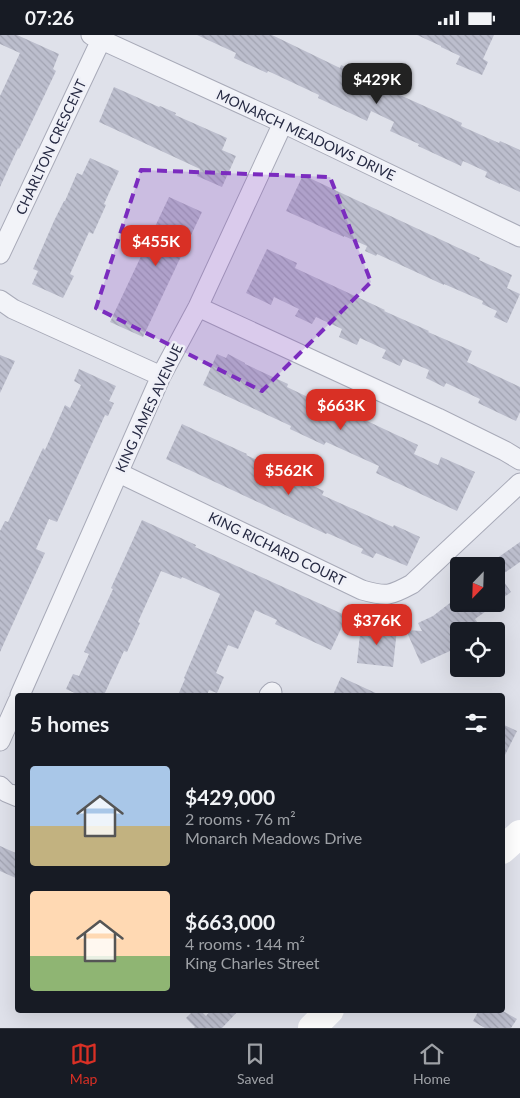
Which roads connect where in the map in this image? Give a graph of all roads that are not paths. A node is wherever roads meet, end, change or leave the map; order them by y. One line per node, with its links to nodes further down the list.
1 (96, 37): 2 (street, MONARCH MEADOWS DRIVE); 4 (street, CHARLTON CRESCENT)
2 (283, 123): 3 (street, MONARCH MEADOWS DRIVE); 6 (street, KING JAMES AVENUE)
3 (520, 237)
4 (0, 255)
5 (0, 300): 7 (street)
6 (198, 307): 7 (street, KING JAMES AVENUE); 8 (street)
7 (161, 376): 9 (street, KING JAMES AVENUE)
8 (520, 460)
9 (118, 473): 10 (street, KING RICHARD COURT); 11 (street, KING JAMES AVENUE)
10 (520, 483)
11 (21, 693)
12 (15, 708): 13 (street)
13 (0, 741)
14 (0, 786): 15 (street)
15 (15, 796)
16 (520, 834): 17 (main road)
17 (505, 847)
18 (327, 1013): 19 (main road)
19 (312, 1028)

